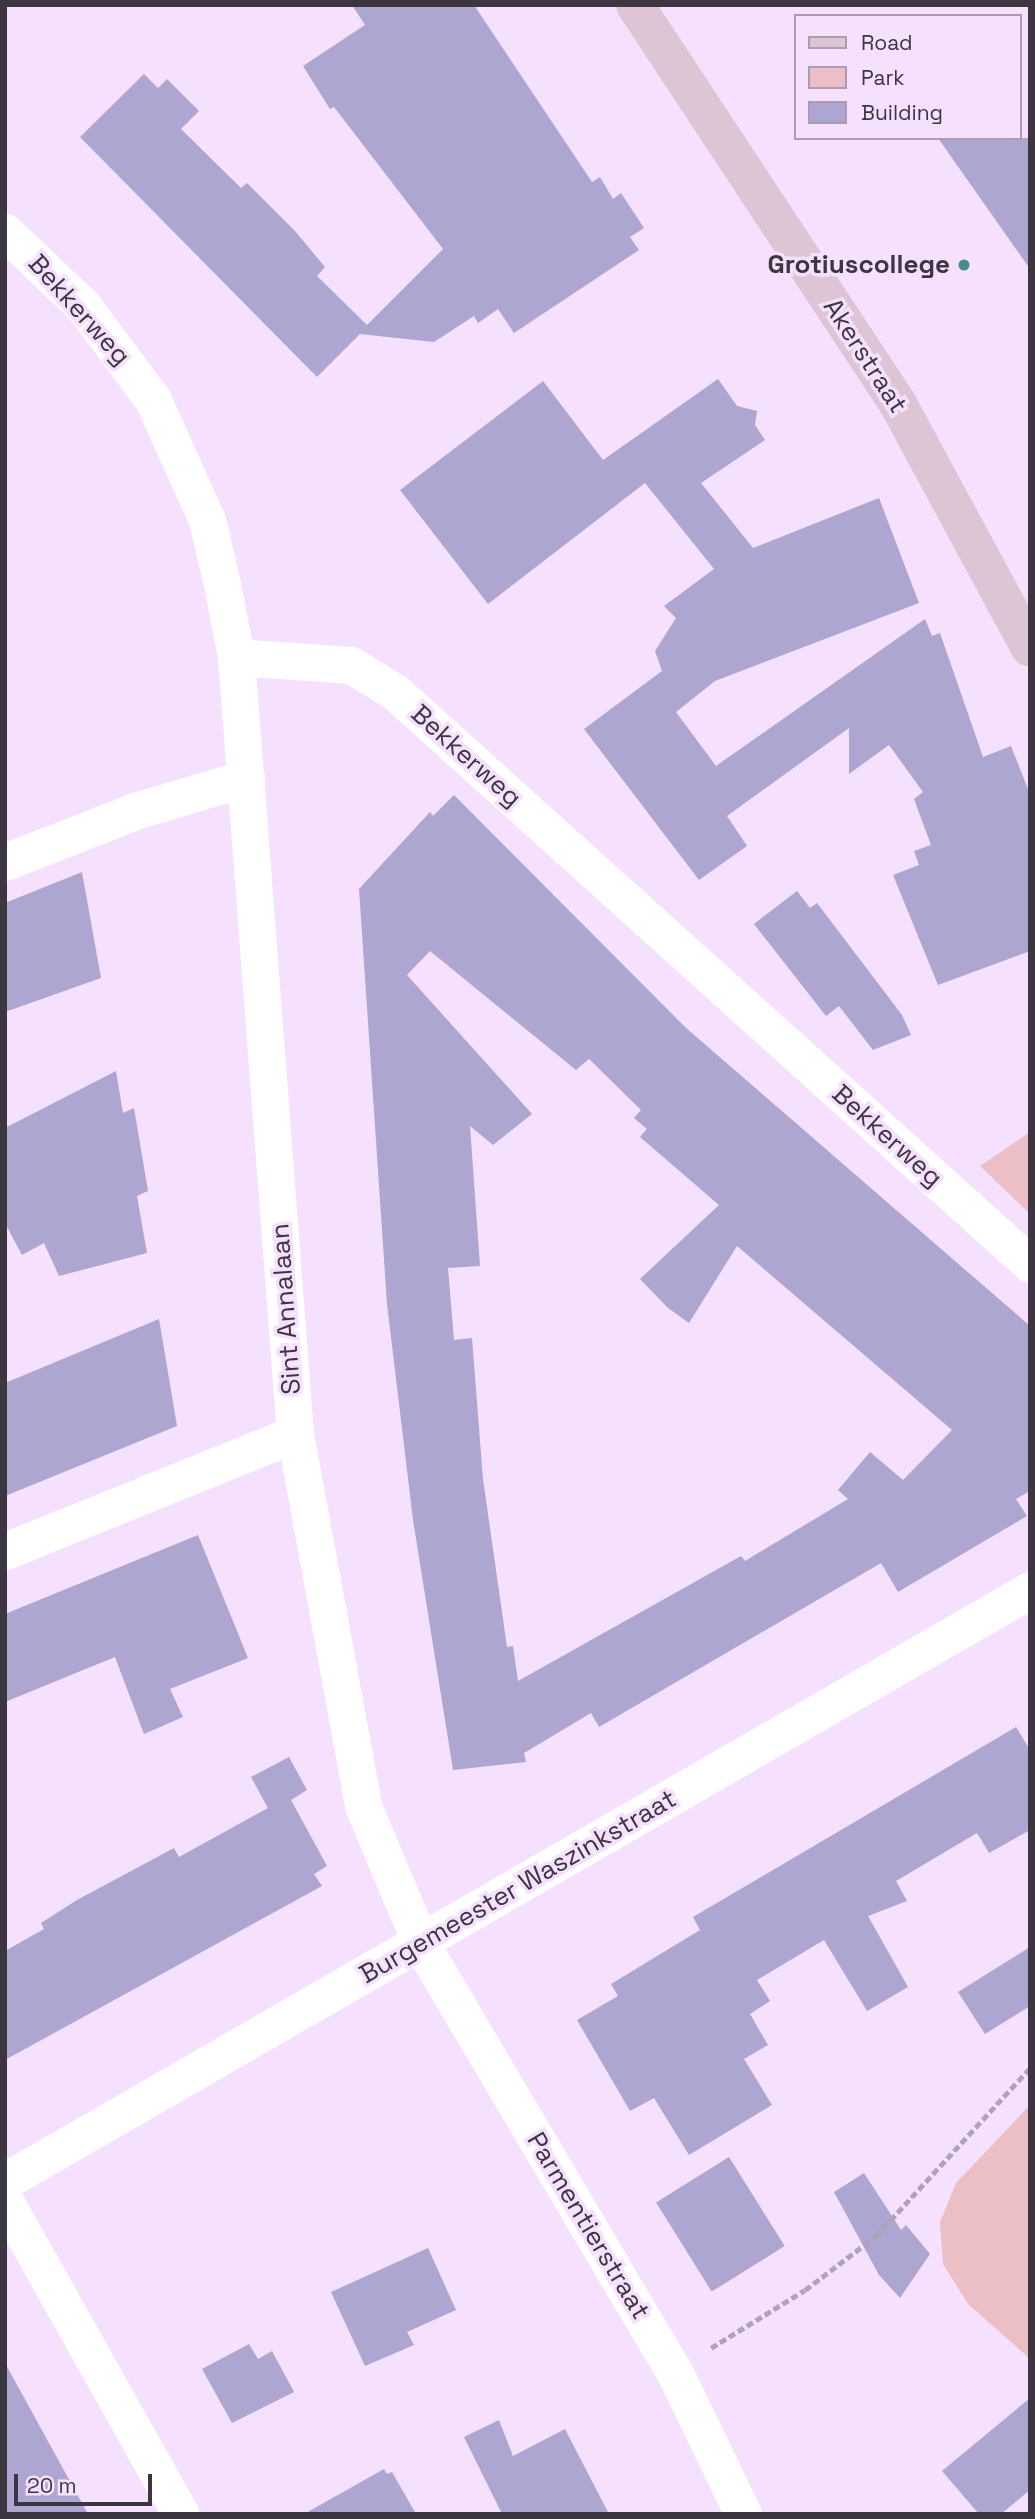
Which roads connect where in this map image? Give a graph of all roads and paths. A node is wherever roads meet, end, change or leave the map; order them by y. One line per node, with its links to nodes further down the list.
1 (635, 5): 3 (street, Akerstraat)
2 (6, 234): 4 (street, Bekkerweg)
3 (1030, 648)
4 (236, 657): 5 (street, Sint Annalaan); 7 (street, Bekkerweg)
5 (246, 778): 6 (street); 8 (street, Sint Annalaan)
6 (5, 862)
7 (1030, 1264)
8 (295, 1434): 9 (street); 11 (street, Sint Annalaan)
9 (5, 1551)
10 (1030, 1590): 11 (street, Burgemeester Waszinkstraat)
11 (421, 1944): 13 (street, Burgemeester Waszinkstraat); 15 (street, Parmentierstraat)
12 (1030, 2068): 15 (path)
13 (5, 2181)
14 (5, 2201): 16 (street)
15 (674, 2371): 17 (street, Parmentierstraat)
16 (181, 2514)
17 (743, 2514)

